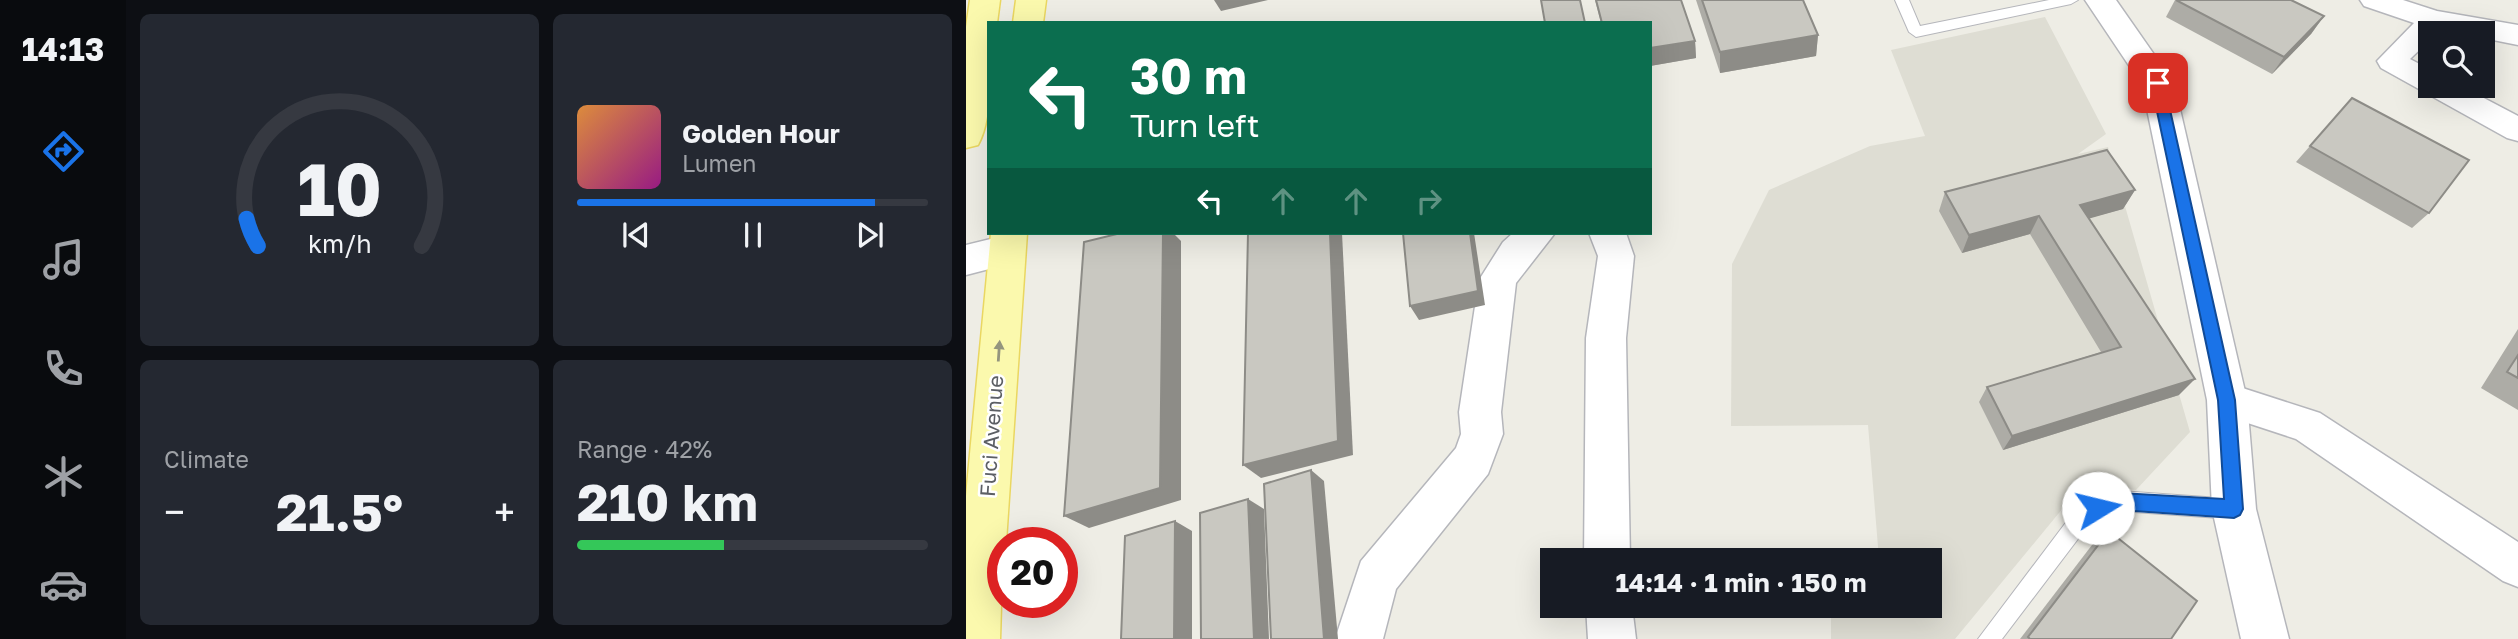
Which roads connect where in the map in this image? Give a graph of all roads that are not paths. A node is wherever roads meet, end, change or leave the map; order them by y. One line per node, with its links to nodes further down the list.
1 (985, 0): 14 (main road)
2 (1031, 0): 8 (main road)
3 (1902, 0): 4 (lane)
4 (2071, 0)
5 (2100, 0): 19 (street)
6 (2374, 0): 7 (street)
7 (2434, 20): 9 (street)
8 (1028, 21)
9 (2518, 34)
10 (2418, 35): 11 (street)
11 (2418, 76)
12 (2459, 98): 13 (street)
13 (2518, 130)
14 (966, 136)
15 (1535, 235): 25 (street)
16 (1609, 235): 21 (street)
17 (1008, 241): 18 (street); 24 (main road, Fuci Avenue, one-way to 17)
18 (966, 260)
19 (2227, 400): 20 (street); 22 (street)
20 (2234, 509): 27 (lane); 28 (street)
21 (1607, 548)
22 (2518, 566)
23 (1610, 618): 26 (street)
24 (976, 639)
25 (1359, 639)
26 (1612, 639)
27 (1989, 639)
28 (2265, 639)

